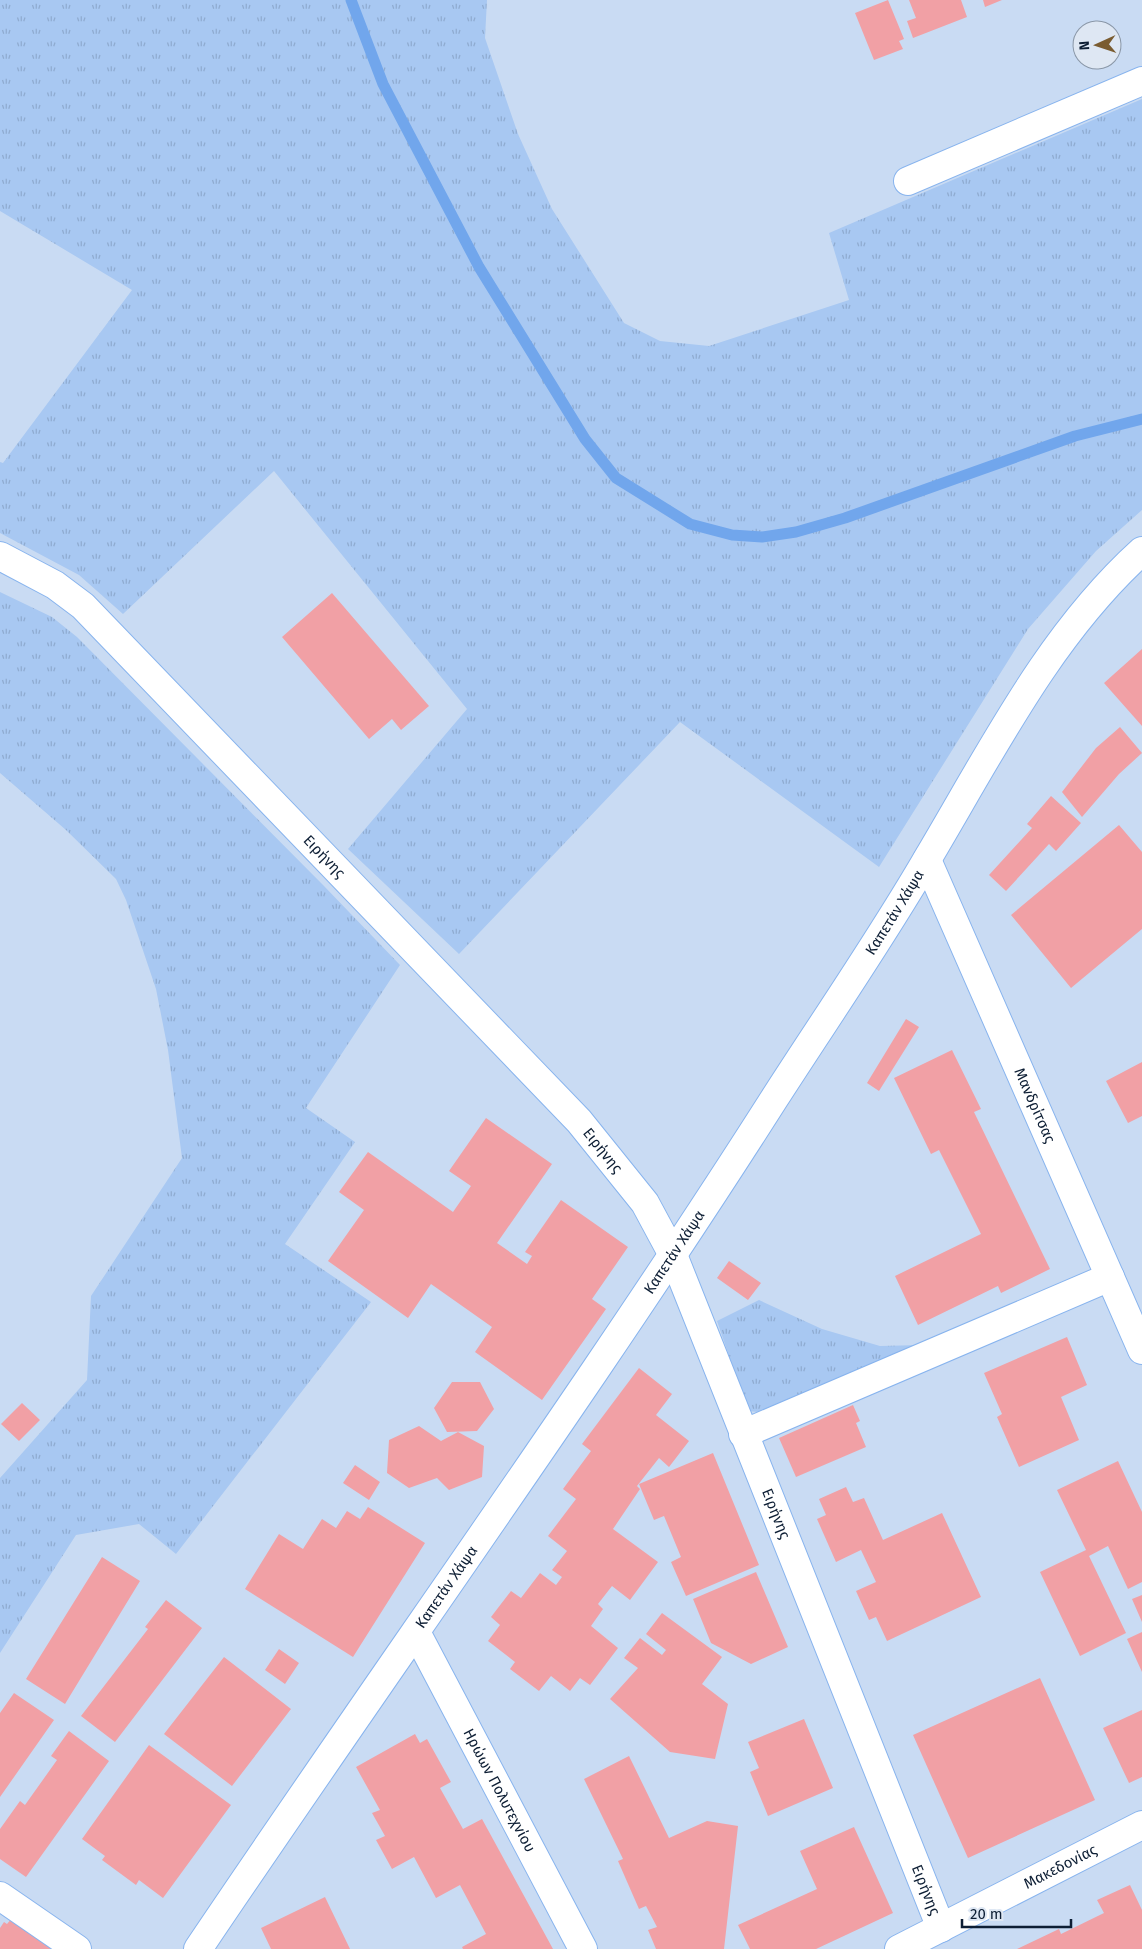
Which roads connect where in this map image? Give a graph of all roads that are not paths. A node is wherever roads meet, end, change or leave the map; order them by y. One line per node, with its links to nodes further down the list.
1 (1142, 81): 2 (street)
2 (908, 181)
3 (1142, 551): 5 (street, Καπετάν Χάψα)
4 (0, 556): 6 (street, Ειρήνης)
5 (927, 860): 6 (street, Καπετάν Χάψα); 7 (street, Μανδρίτσας)
6 (673, 1255): 9 (street, Ειρήνης); 10 (street, Καπετάν Χάψα)
7 (1110, 1277): 8 (street, Μανδρίτσας); 9 (street)
8 (1142, 1350)
9 (743, 1434): 13 (street, Ειρήνης)
10 (416, 1632): 15 (street, Καπετάν Χάψα); 16 (street, Ηρώων Πολυτεχνίου)
11 (1142, 1825): 13 (street, Μακεδονίας)
12 (0, 1896): 14 (street)
13 (941, 1928): 17 (street, Μακεδονίας)
14 (77, 1949)
15 (198, 1949)
16 (583, 1949)
17 (899, 1949)

